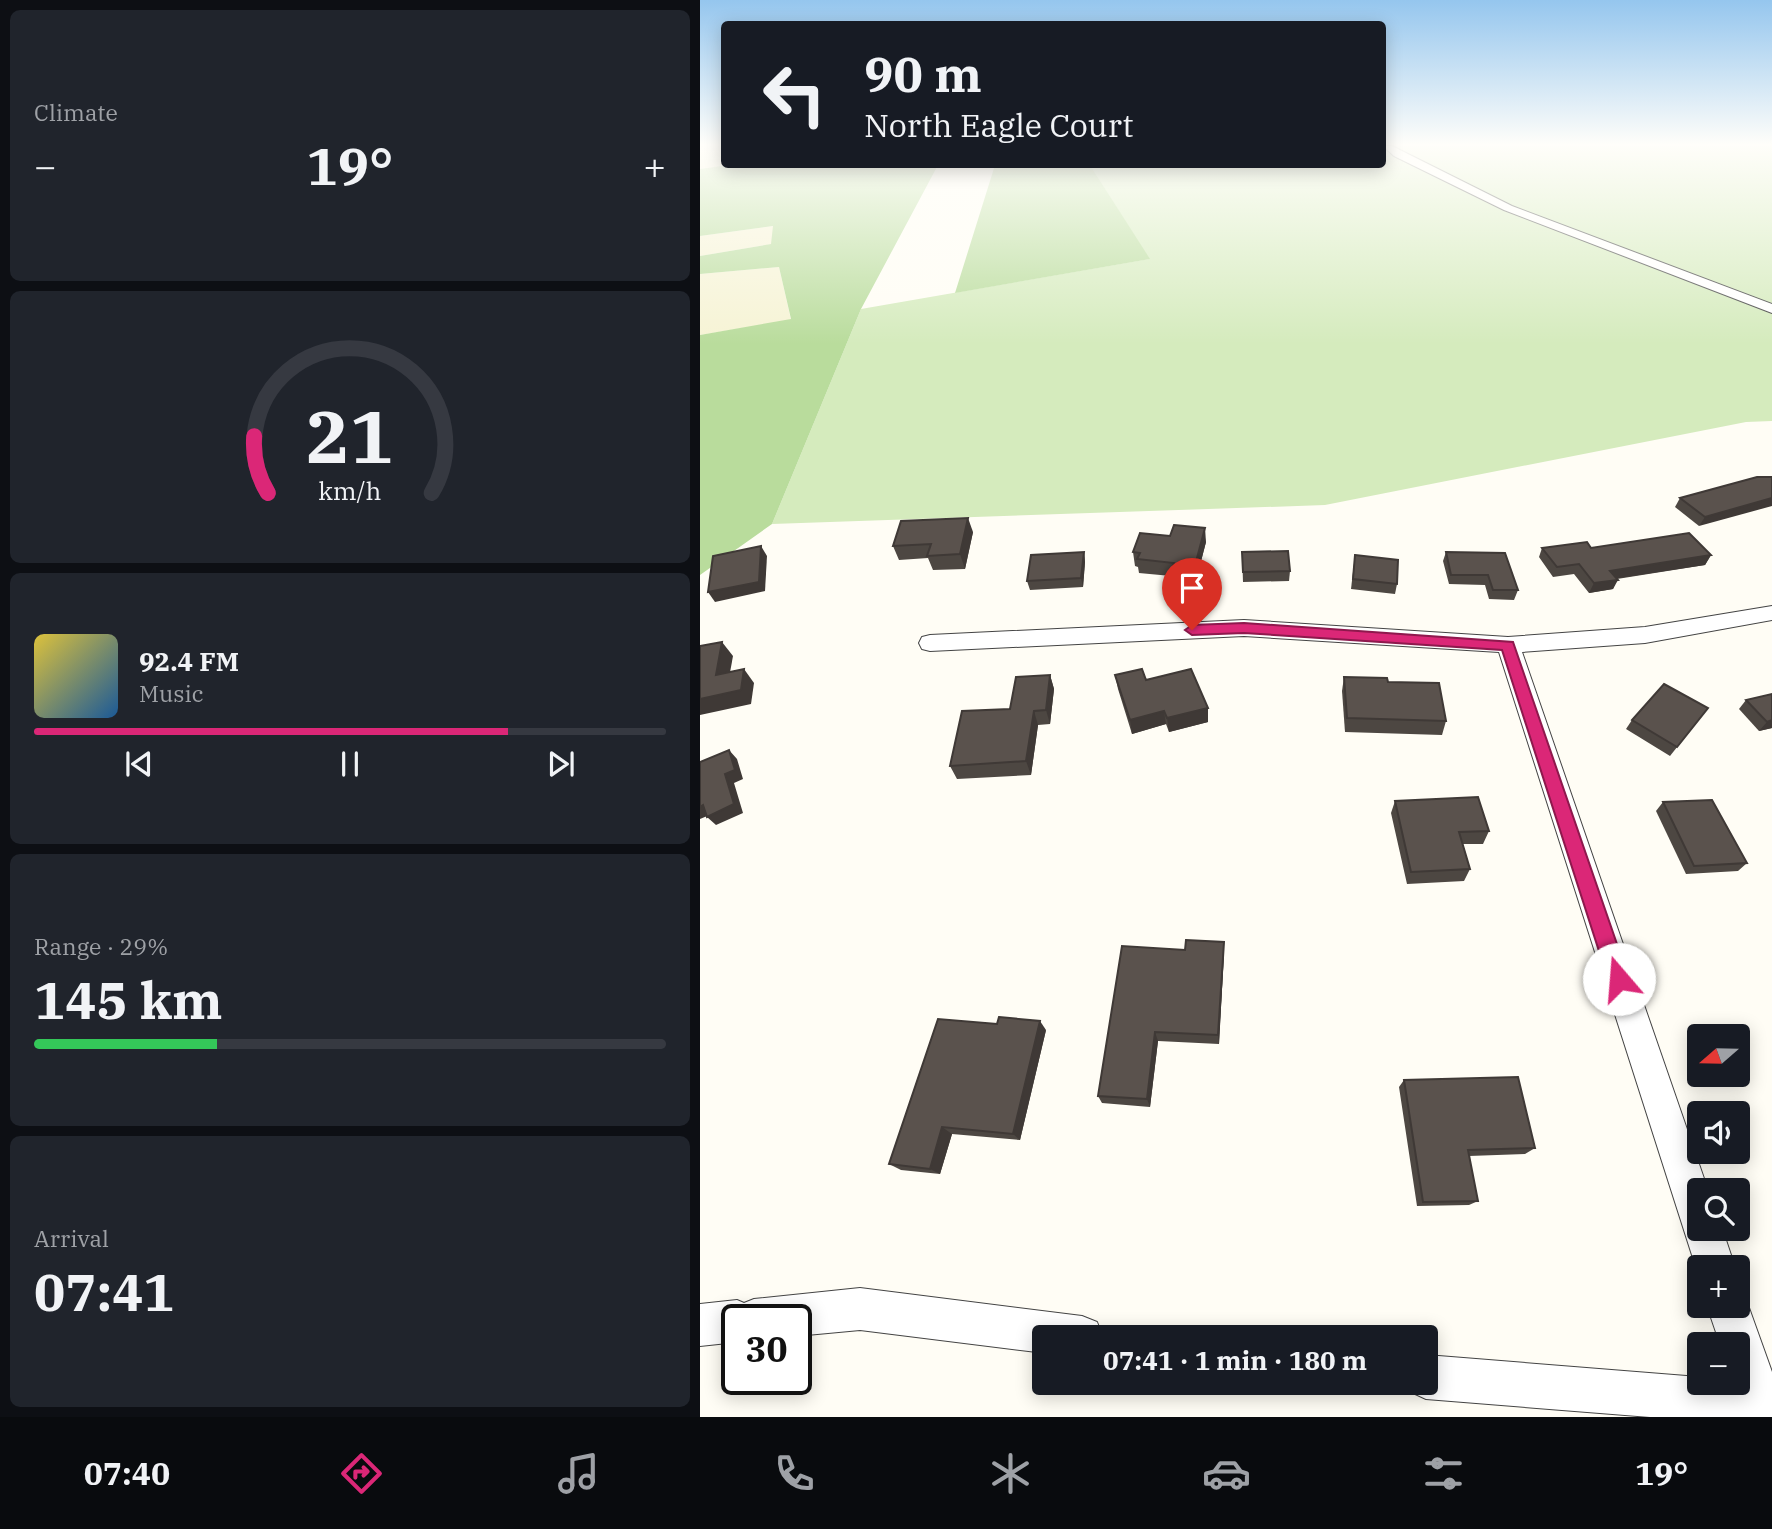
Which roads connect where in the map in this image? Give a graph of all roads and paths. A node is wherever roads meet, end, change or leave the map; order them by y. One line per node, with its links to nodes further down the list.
1 (1519, 212): 2 (street)
2 (1772, 309)
3 (1772, 613): 5 (street)
4 (930, 643): 5 (street)
5 (1508, 645): 6 (street)
6 (1687, 1183)
7 (812, 1314): 11 (street)
8 (1733, 1318): 13 (street)
9 (721, 1323): 10 (street)
10 (700, 1325)
11 (1032, 1331)
12 (1438, 1378): 13 (street)
13 (1767, 1406)

